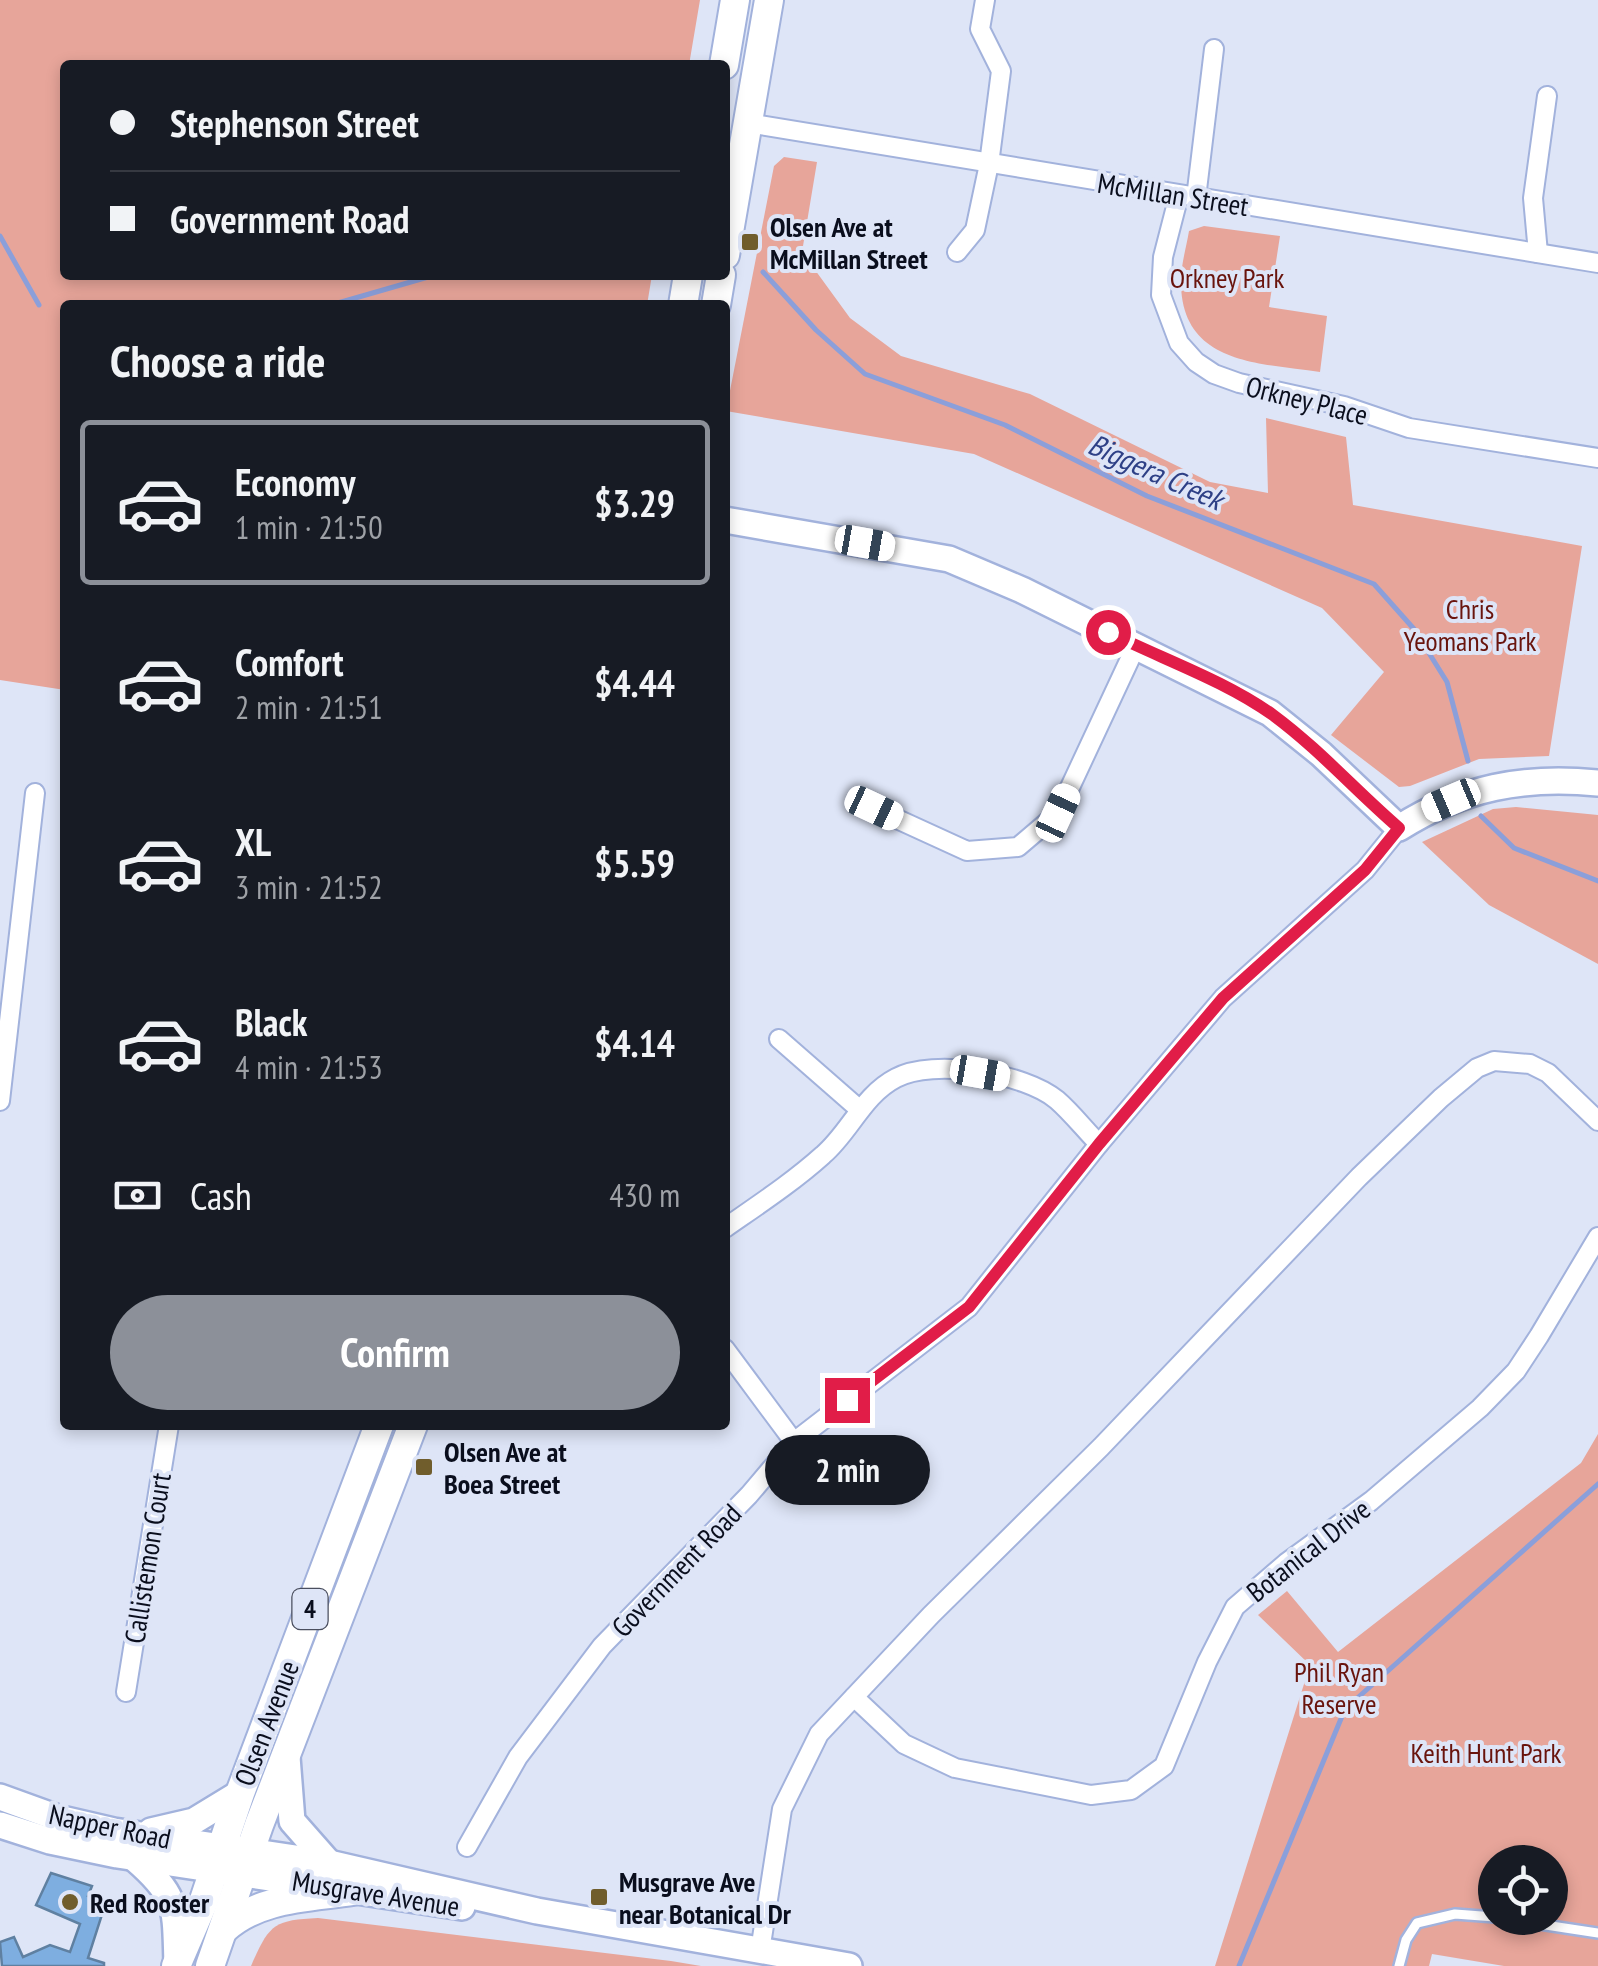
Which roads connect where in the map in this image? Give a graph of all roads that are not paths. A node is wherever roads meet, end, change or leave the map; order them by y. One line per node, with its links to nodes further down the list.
1 (735, 0): 5 (main road)
2 (769, 0): 7 (main road)
3 (985, 0): 8 (street)
4 (1214, 49): 9 (street, Orkney Place)
5 (725, 60)
6 (1547, 96): 12 (street)
7 (748, 122): 8 (street, McMillan Street); 10 (main road)
8 (989, 164): 9 (street, McMillan Street); 11 (street)
9 (1188, 196): 12 (street, McMillan Street); 14 (street, Orkney Place)
10 (730, 226)
11 (958, 252)
12 (1538, 253): 13 (street, McMillan Street)
13 (1598, 263)
14 (1598, 458)
15 (730, 521): 16 (main road)
16 (1136, 646): 19 (street); 20 (main road)
17 (1598, 782): 20 (main road, Government Road)
18 (35, 794): 21 (street)
19 (874, 808)
20 (1399, 828): 26 (street, Government Road)
21 (7, 971): 23 (street)
22 (779, 1040): 24 (street)
23 (0, 1101)
24 (859, 1109): 26 (street); 27 (street)
25 (1598, 1120): 35 (street)
26 (1099, 1144): 33 (street, Government Road)
27 (730, 1224)
28 (1598, 1237): 35 (street, Botanical Drive)
29 (730, 1356): 33 (street)
30 (168, 1430): 34 (street, Callistemon Court)
31 (378, 1430): 37 (main road, Olsen Avenue / 4)
32 (411, 1430): 36 (main road, Olsen Avenue / 4)
33 (794, 1442): 41 (street, Government Road)
34 (126, 1692)
35 (854, 1697): 50 (street)
36 (286, 1752): 42 (main road, Olsen Avenue / 4); 43 (main road)
37 (240, 1794): 40 (main road); 42 (main road, Olsen Avenue / 4)
38 (0, 1797): 40 (main road, Napper Road)
39 (0, 1825): 40 (main road, Napper Road)
40 (132, 1846): 42 (main road, Napper Road); 51 (main road)
41 (466, 1848)
42 (233, 1861): 43 (main road, Musgrave Avenue); 44 (main road, Musgrave Avenue); 48 (main road, Olsen Avenue / 4); 51 (main road, Olsen Avenue / 4)
43 (329, 1864): 45 (main road, Musgrave Avenue)
44 (354, 1891): 45 (main road, Musgrave Avenue); 48 (main road)
45 (537, 1911): 50 (main road, Musgrave Avenue)
46 (1478, 1916): 54 (lane)
47 (1568, 1928): 49 (lane)
48 (224, 1929): 52 (main road, Olsen Avenue / 4)
49 (1598, 1933)
50 (756, 1958): 53 (main road, Musgrave Avenue)
51 (176, 1965)
52 (210, 1966)
53 (849, 1966)
54 (1399, 1966)

